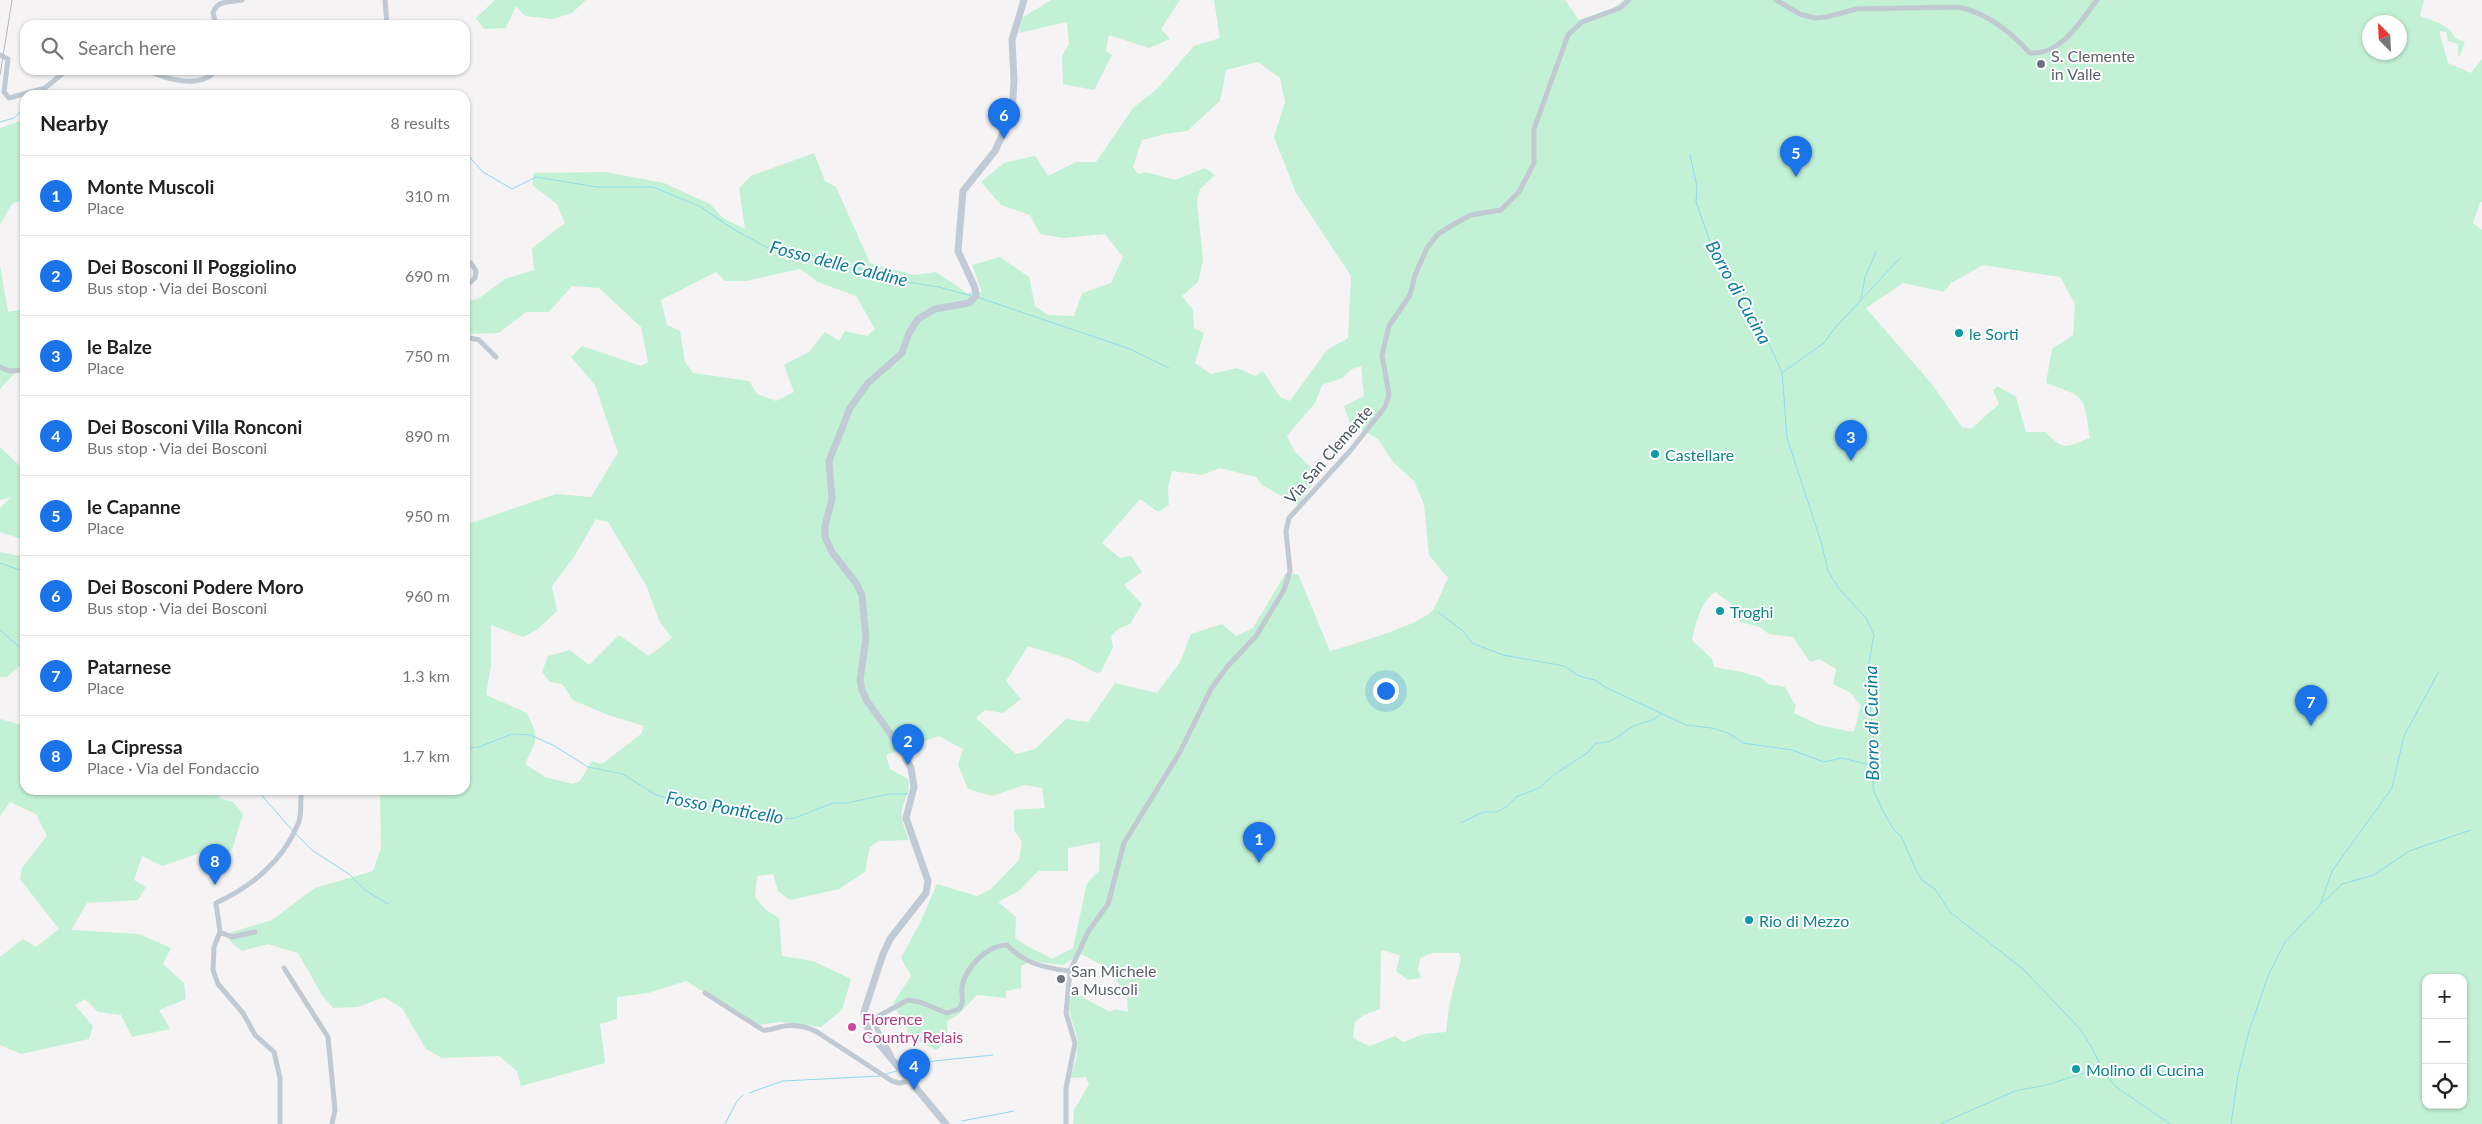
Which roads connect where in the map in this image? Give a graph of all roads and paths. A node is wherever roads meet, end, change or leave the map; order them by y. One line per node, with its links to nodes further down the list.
1 (242, 0): 7 (street)
2 (385, 0): 8 (street)
3 (1024, 0): 27 (main road)
4 (1629, 0): 25 (street, Via San Clemente)
5 (1776, 0): 6 (street)
6 (2097, 0)
7 (214, 20)
8 (387, 20)
9 (0, 55): 14 (street)
10 (60, 75): 13 (street)
11 (155, 75): 12 (street)
12 (211, 75)
13 (39, 90)
14 (20, 96)
15 (470, 263): 16 (street)
16 (470, 282)
17 (470, 338): 18 (street)
18 (496, 357)
19 (0, 367): 20 (street)
20 (20, 370)
21 (302, 795): 22 (street)
22 (220, 932): 23 (street); 29 (street)
23 (255, 932)
24 (284, 968): 30 (street)
25 (1070, 971): 27 (street); 32 (street, Via San Clemente)
26 (705, 993): 28 (street)
27 (898, 1068): 28 (main road)
28 (910, 1081): 31 (main road)
29 (280, 1124)
30 (332, 1124)
31 (946, 1124)
32 (1066, 1124)

